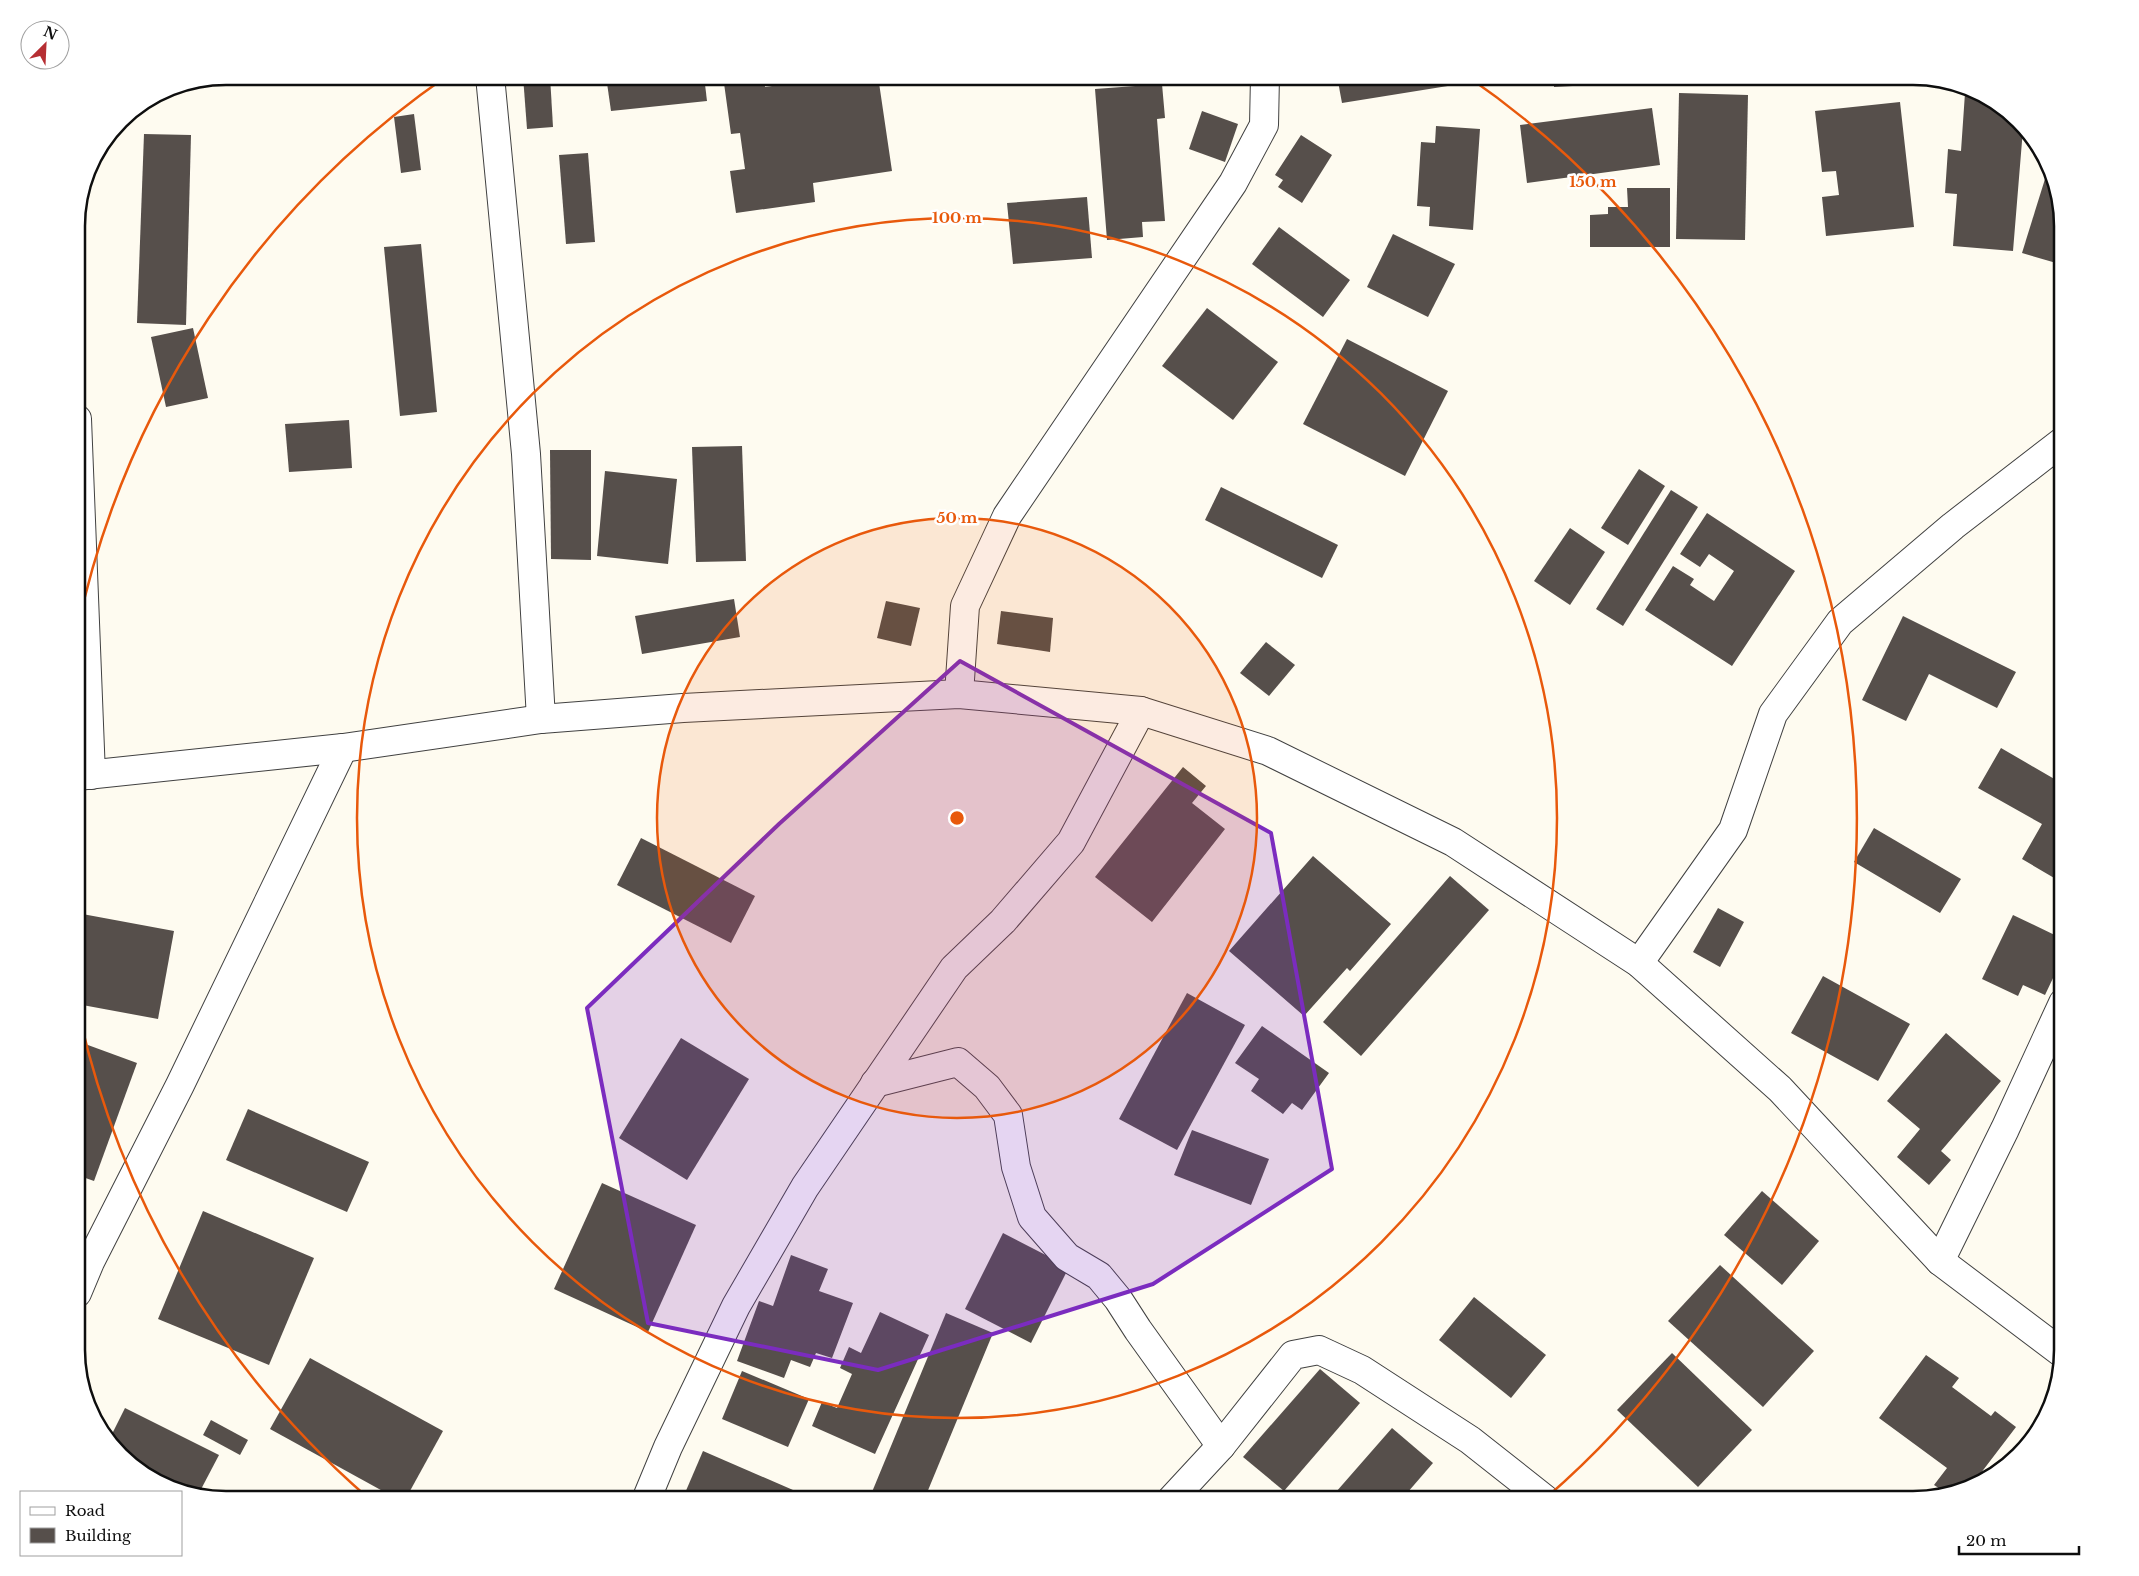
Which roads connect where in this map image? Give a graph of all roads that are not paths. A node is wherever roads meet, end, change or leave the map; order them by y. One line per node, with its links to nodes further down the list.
1 (491, 85): 6 (street)
2 (1265, 85): 4 (street)
3 (2054, 448): 9 (street)
4 (959, 694): 5 (street); 6 (street)
5 (1141, 711): 9 (street); 11 (street)
6 (542, 719): 7 (street)
7 (343, 748): 8 (street); 12 (street)
8 (85, 775)
9 (1639, 963): 13 (street)
10 (2054, 1023): 13 (street)
11 (875, 1083): 15 (street); 16 (street)
12 (85, 1251)
13 (1940, 1261): 14 (street)
14 (2054, 1347)
15 (1221, 1446): 17 (street); 18 (street)
16 (650, 1491)
17 (1179, 1491)
18 (1535, 1491)

